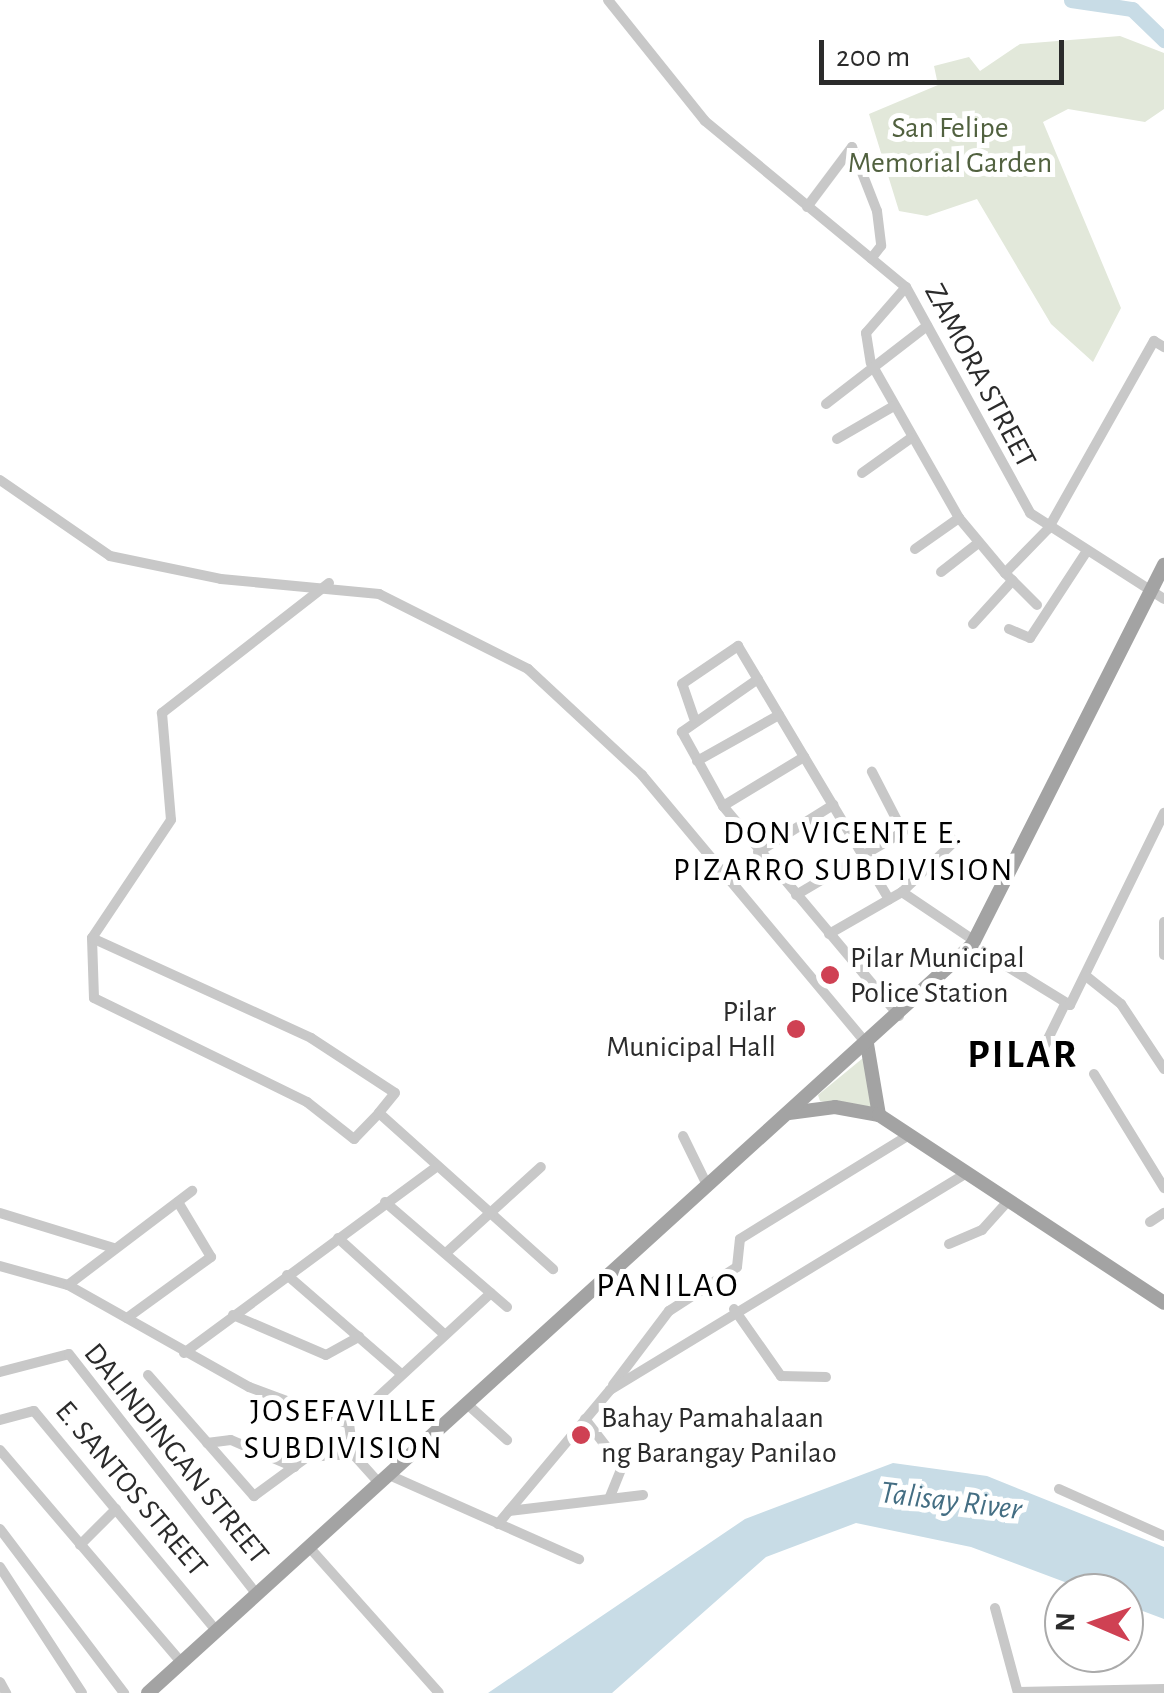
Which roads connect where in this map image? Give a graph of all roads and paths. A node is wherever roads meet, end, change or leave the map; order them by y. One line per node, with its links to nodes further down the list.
1 (608, 0): 2 (street, ZAMORA STREET)
2 (807, 207): 3 (street, ZAMORA STREET); 3 (street)
3 (871, 258): 4 (street, ZAMORA STREET)
4 (906, 287): 5 (street, ZAMORA STREET); 7 (street)
5 (927, 326): 7 (street); 15 (street, ZAMORA STREET)
6 (1164, 347): 15 (street)
7 (871, 363): 8 (street); 9 (street)
8 (826, 404)
9 (894, 406): 10 (street); 11 (street)
10 (911, 438): 12 (street); 14 (street)
11 (837, 439)
12 (862, 473)
13 (0, 480): 22 (street)
14 (959, 518): 16 (street); 17 (street)
15 (1048, 529): 18 (street, ZAMORA STREET); 21 (street)
16 (978, 544): 20 (street); 21 (street)
17 (915, 549)
18 (1085, 554): 23 (street, ZAMORA STREET); 26 (street)
19 (1164, 564): 23 (main road)
20 (941, 572)
21 (1009, 577): 24 (street); 25 (street)
22 (329, 583): 44 (street); 50 (street)
23 (1157, 596): 45 (main road)
24 (1037, 605)
25 (973, 624)
26 (1009, 629)
27 (758, 679): 28 (street); 29 (street); 29 (street)
28 (779, 715): 30 (street); 31 (street)
29 (694, 718): 31 (street)
30 (804, 757): 33 (street); 34 (street)
31 (696, 760): 34 (street)
32 (872, 772): 38 (street)
33 (833, 805): 37 (street); 38 (street)
34 (722, 806): 37 (street)
35 (1164, 813): 47 (street)
36 (946, 827): 39 (street)
37 (758, 852): 40 (street)
38 (863, 855): 40 (street); 41 (street)
39 (902, 892): 41 (street); 45 (street)
40 (796, 895): 43 (street)
41 (889, 899): 43 (street)
42 (1164, 922): 46 (street)
43 (829, 934): 49 (street)
44 (92, 938): 54 (street); 54 (street)
45 (973, 943): 48 (street); 49 (main road)
46 (1164, 955)
47 (1086, 976): 48 (street); 52 (street)
48 (1064, 1006): 51 (street)
49 (899, 1016): 50 (main road)
50 (867, 1044): 55 (main road); 56 (main road)
51 (1045, 1045)
52 (1164, 1068)
53 (1094, 1074): 63 (street)
54 (380, 1113): 59 (street)
55 (784, 1115): 56 (main road); 62 (main road)
56 (879, 1115): 57 (main road)
57 (909, 1135): 61 (main road); 93 (street)
58 (683, 1136): 62 (street)
59 (438, 1166): 67 (street); 68 (street)
60 (540, 1167): 68 (street)
61 (968, 1172): 65 (main road); 83 (street)
62 (707, 1184): 94 (main road)
63 (1164, 1188)
64 (192, 1191): 66 (street)
65 (1009, 1200): 73 (street); 81 (main road)
66 (178, 1202): 74 (street); 85 (street)
67 (386, 1202): 72 (street); 75 (street)
68 (488, 1210): 75 (street); 77 (street)
69 (0, 1213): 74 (street)
70 (1164, 1213): 71 (street)
71 (1150, 1222)
72 (338, 1238): 78 (street); 86 (street)
73 (949, 1244)
74 (114, 1248): 79 (street)
75 (446, 1253): 80 (street)
76 (0, 1266): 79 (street)
77 (553, 1269)
78 (288, 1276): 84 (street); 87 (street)
79 (68, 1284): 85 (street)
80 (491, 1293): 82 (street); 86 (street)
81 (1162, 1299)
82 (507, 1307)
83 (734, 1309): 92 (street); 93 (street)
84 (233, 1315): 87 (street); 88 (street)
85 (127, 1318): 88 (street)
86 (444, 1334): 90 (street)
87 (359, 1337): 90 (street)
88 (184, 1353): 97 (street)
89 (0, 1372): 116 (street, DALINDINGAN STREET)
90 (400, 1373): 97 (street)
91 (148, 1376): 99 (street)
92 (826, 1377)
93 (610, 1390): 95 (street)
94 (467, 1404): 98 (street); 103 (main road)
95 (585, 1418): 106 (street); 108 (street)
96 (0, 1420): 107 (street, E. SANTOS STREET)
97 (348, 1424): 101 (street)
98 (507, 1440)
99 (207, 1443): 102 (street); 102 (street)
100 (0, 1450): 112 (street)
101 (352, 1454): 102 (street); 103 (street)
102 (294, 1467)
103 (384, 1479): 109 (street); 113 (main road)
104 (1059, 1489): 111 (street)
105 (643, 1495): 106 (street)
106 (610, 1498): 108 (street)
107 (116, 1510): 112 (street); 118 (street, E. SANTOS STREET)
108 (508, 1511): 109 (street)
109 (498, 1524): 114 (street)
110 (0, 1529): 124 (street)
111 (1164, 1536)
112 (80, 1545): 119 (street)
113 (309, 1547): 116 (main road); 126 (street)
114 (579, 1559)
115 (0, 1568): 123 (street)
116 (255, 1592): 118 (main road)
117 (995, 1608): 127 (street)
118 (214, 1628): 119 (main road)
119 (181, 1662): 125 (main road)
120 (0, 1682): 122 (street)
121 (1164, 1690): 127 (street)
122 (6, 1693)
123 (82, 1693)
124 (124, 1693)
125 (148, 1693)
126 (439, 1693)
127 (1018, 1693)

